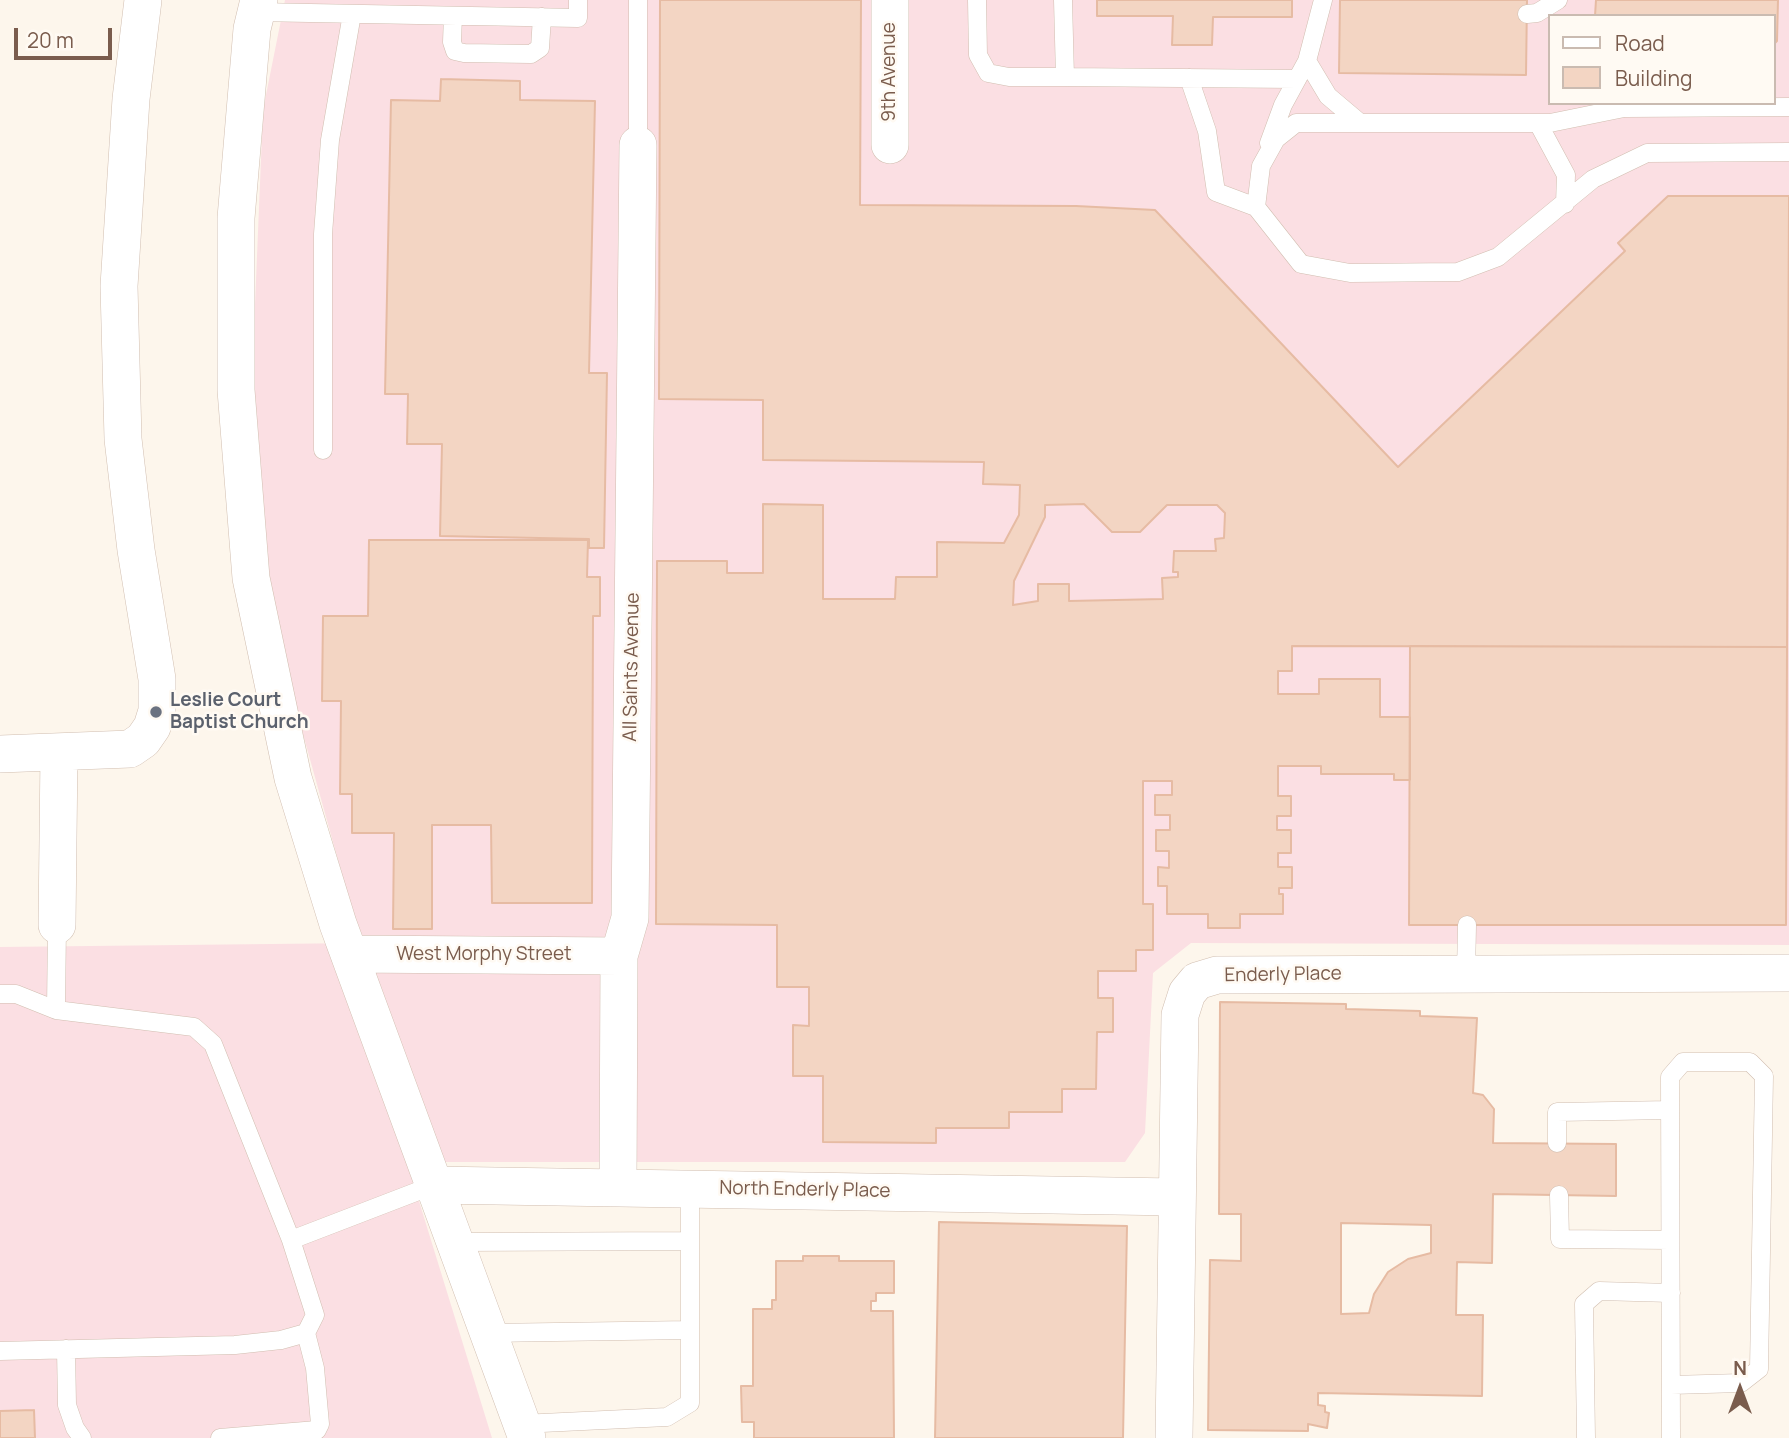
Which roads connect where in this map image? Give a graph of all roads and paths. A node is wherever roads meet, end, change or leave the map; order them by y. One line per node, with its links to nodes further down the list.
1 (143, 0): 29 (street)
2 (578, 0): 13 (lane)
3 (638, 0): 22 (lane)
4 (890, 0): 23 (street, 9th Avenue)
5 (977, 0): 15 (lane)
6 (1063, 0): 15 (lane)
7 (1323, 0): 14 (lane)
8 (1558, 0): 11 (lane)
9 (257, 6): 10 (lane); 33 (street)
10 (352, 14): 12 (lane); 28 (lane)
11 (1527, 14)
12 (453, 16): 13 (lane); 13 (lane)
13 (542, 17)
14 (1307, 61): 17 (lane); 21 (lane)
15 (1065, 77): 16 (lane)
16 (1189, 78): 17 (lane); 27 (lane)
17 (1297, 79): 25 (lane)
18 (1789, 107): 19 (lane)
19 (1585, 109): 20 (lane)
20 (1538, 122): 21 (lane); 26 (lane)
21 (1360, 123): 25 (lane)
22 (638, 145): 34 (street, All Saints Avenue)
23 (891, 145)
24 (1789, 152): 26 (lane)
25 (1261, 166): 27 (lane)
26 (1565, 204): 27 (lane)
27 (1256, 207)
28 (323, 450)
29 (59, 753): 30 (street); 31 (street)
30 (0, 754)
31 (57, 925): 38 (lane)
32 (1466, 925): 36 (lane)
33 (349, 954): 34 (street, West Morphy Street); 41 (street)
34 (619, 956): 42 (street, All Saints Avenue)
35 (1789, 973): 36 (street, Enderly Place)
36 (1466, 974): 45 (street, Enderly Place)
37 (0, 994): 38 (lane)
38 (56, 1010): 46 (lane)
39 (1670, 1110): 40 (lane); 47 (lane); 56 (lane)
40 (1557, 1143)
41 (434, 1185): 42 (street, North Enderly Place); 46 (lane); 49 (street)
42 (618, 1187): 43 (street, North Enderly Place)
43 (690, 1188): 45 (street, North Enderly Place); 48 (lane)
44 (1559, 1195): 47 (lane)
45 (1176, 1197): 60 (street, Enderly Place)
46 (291, 1240): 52 (lane)
47 (1670, 1240): 50 (lane)
48 (690, 1241): 49 (lane); 51 (lane)
49 (455, 1242): 53 (street)
50 (1671, 1293): 56 (lane); 61 (lane)
51 (690, 1330): 53 (lane); 57 (lane)
52 (306, 1333): 54 (lane); 59 (lane)
53 (488, 1333): 57 (street)
54 (66, 1349): 55 (lane); 58 (lane)
55 (0, 1351)
56 (1671, 1385): 62 (lane)
57 (524, 1431)
58 (82, 1438)
59 (220, 1438)
60 (1174, 1438)
61 (1586, 1438)
62 (1671, 1438)

